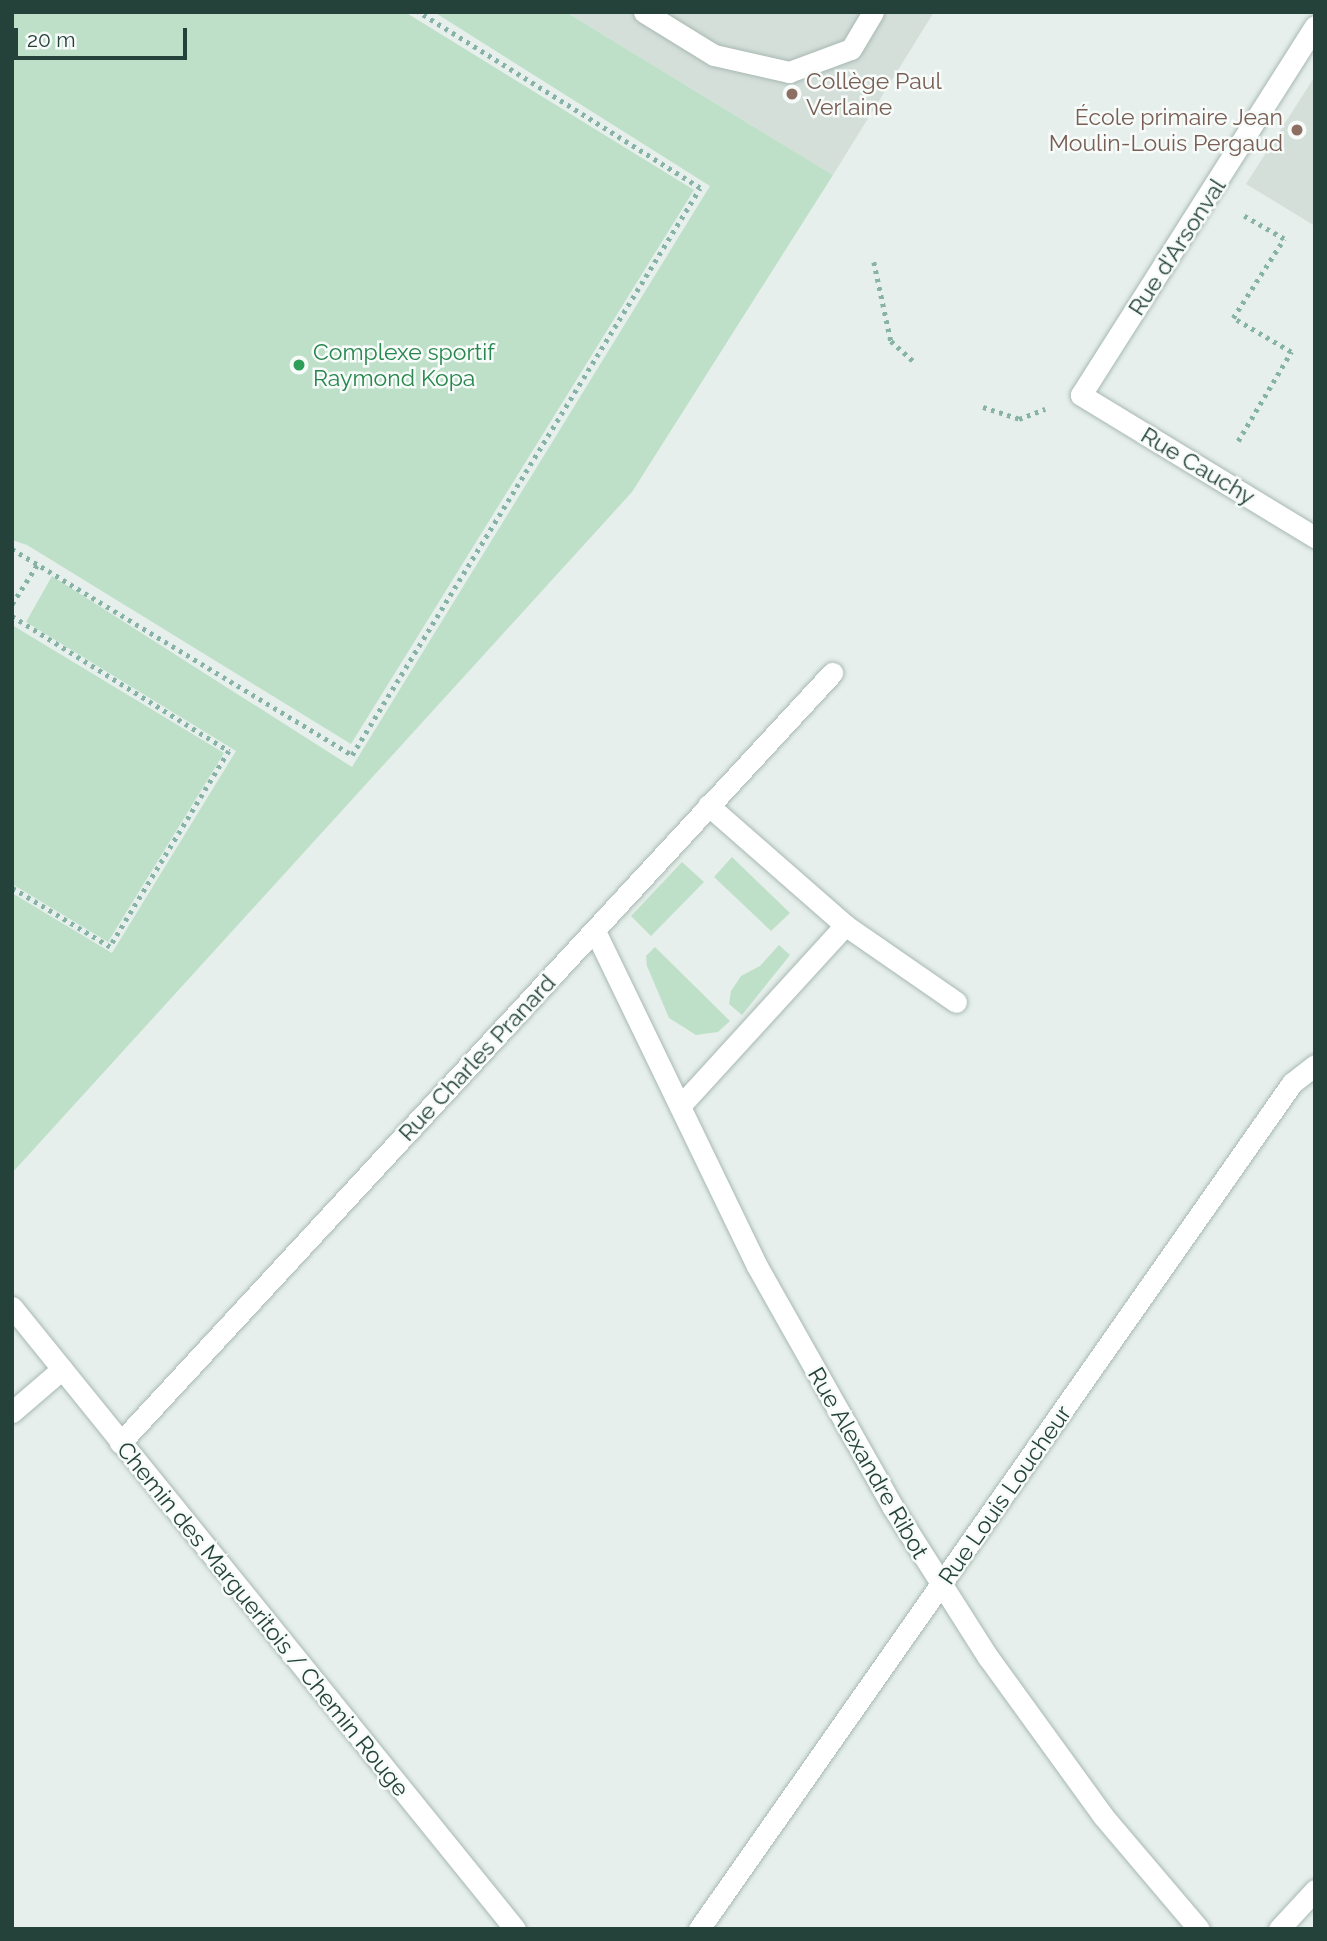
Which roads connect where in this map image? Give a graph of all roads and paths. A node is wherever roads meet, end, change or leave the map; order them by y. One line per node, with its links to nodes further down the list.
1 (418, 12): 13 (path)
2 (644, 12): 3 (street)
3 (873, 12)
4 (1315, 26): 5 (street, Rue d'Arsonval)
5 (1211, 195): 8 (street, Rue d'Arsonval); 10 (path)
6 (874, 262): 7 (path)
7 (914, 362)
8 (1082, 395): 9 (path); 10 (street, Rue Cauchy)
9 (984, 407)
10 (1216, 477): 11 (street, Rue Cauchy)
11 (1315, 537)
12 (12, 549): 13 (path)
13 (39, 562): 14 (path)
14 (12, 604)
15 (12, 617): 18 (path)
16 (832, 673): 17 (street, Rue Charles Pranard)
17 (708, 805): 19 (street); 20 (street, Rue Charles Pranard)
18 (12, 888)
19 (845, 925): 21 (street); 23 (street)
20 (594, 930): 23 (street, Rue Alexandre Ribot); 27 (street, Rue Charles Pranard)
21 (957, 1002)
22 (1315, 1065): 28 (street, Rue Louis Loucheur)
23 (680, 1106): 28 (street, Rue Alexandre Ribot)
24 (12, 1307): 25 (street, Chemin des Margueritois / Chemin Rouge)
25 (62, 1369): 26 (street); 27 (street, Chemin des Margueritois / Chemin Rouge)
26 (12, 1412)
27 (120, 1443): 30 (street, Chemin des Margueritois / Chemin Rouge)
28 (941, 1586): 31 (street, Rue Louis Loucheur); 32 (street, Rue Alexandre Ribot)
29 (1315, 1890): 33 (street)
30 (516, 1929)
31 (699, 1929)
32 (1199, 1929)
33 (1279, 1929)

